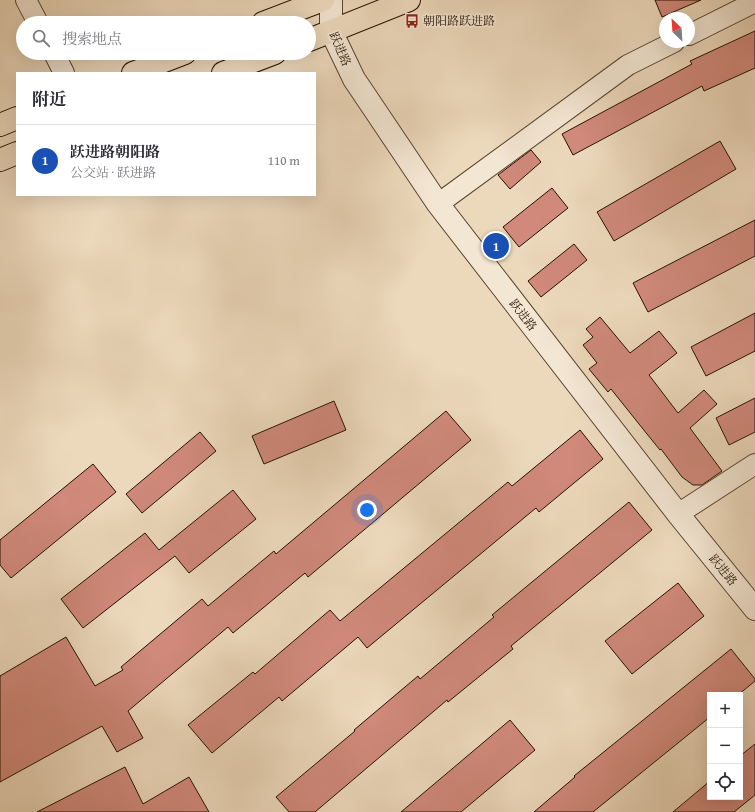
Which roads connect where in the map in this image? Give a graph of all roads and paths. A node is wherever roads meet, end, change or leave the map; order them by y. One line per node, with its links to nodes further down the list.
1 (26, 0): 6 (street)
2 (323, 0): 7 (main road)
3 (331, 0): 8 (street, 跃进路)
4 (409, 0): 8 (main road)
5 (755, 2): 9 (street)
6 (34, 16)
7 (281, 16)
8 (331, 31): 10 (main road); 22 (street, 跃进路)
9 (695, 32)
10 (316, 37)
11 (662, 48): 22 (street)
12 (58, 60): 15 (street)
13 (167, 60): 16 (main road)
14 (257, 60): 17 (main road)
15 (64, 72)
16 (136, 72)
17 (226, 72)
18 (16, 118): 19 (main road)
19 (0, 125)
20 (16, 153): 21 (main road)
21 (0, 160)
22 (438, 204): 24 (street, 跃进路)
23 (755, 464): 24 (street)
24 (678, 514): 25 (street, 跃进路)
25 (755, 609)

